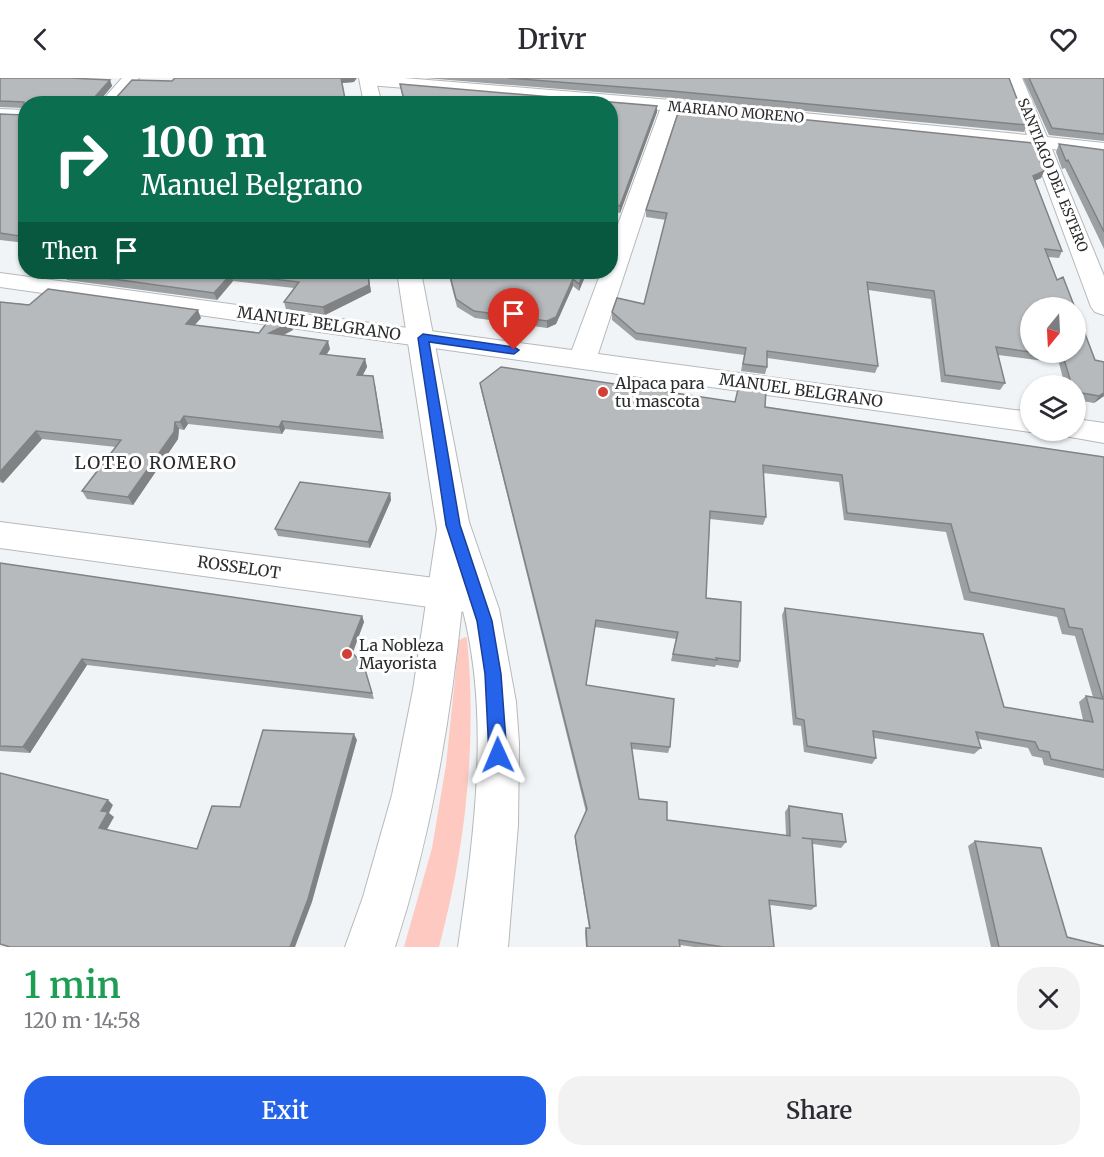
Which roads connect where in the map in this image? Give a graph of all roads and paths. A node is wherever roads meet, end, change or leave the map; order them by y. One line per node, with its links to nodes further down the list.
1 (131, 78): 4 (street)
2 (1014, 78): 11 (street, SANTIAGO DEL ESTERO)
3 (368, 79): 5 (street); 6 (street, MARIANO MORENO)
4 (114, 96)
5 (371, 96)
6 (566, 96)
7 (618, 100): 8 (street, MARIANO MORENO)
8 (671, 105): 11 (street, MARIANO MORENO); 13 (street)
9 (0, 114): 10 (street)
10 (18, 115)
11 (1040, 142): 12 (street, MARIANO MORENO); 18 (street, SANTIAGO DEL ESTERO)
12 (1104, 149)
13 (618, 257)
14 (18, 264): 15 (street)
15 (0, 278): 19 (street, MANUEL BELGRANO)
16 (410, 279): 19 (street)
17 (610, 279): 20 (street)
18 (1104, 307)
19 (423, 338): 20 (street, MANUEL BELGRANO); 25 (street)
20 (582, 360): 21 (street, MANUEL BELGRANO)
21 (1020, 421)
22 (1086, 430): 23 (street)
23 (1104, 433)
24 (0, 536): 25 (street, ROSSELOT)
25 (461, 597): 26 (street); 27 (street)
26 (492, 875): 28 (street); 29 (street)
27 (370, 947)
28 (483, 947)
29 (504, 947)

